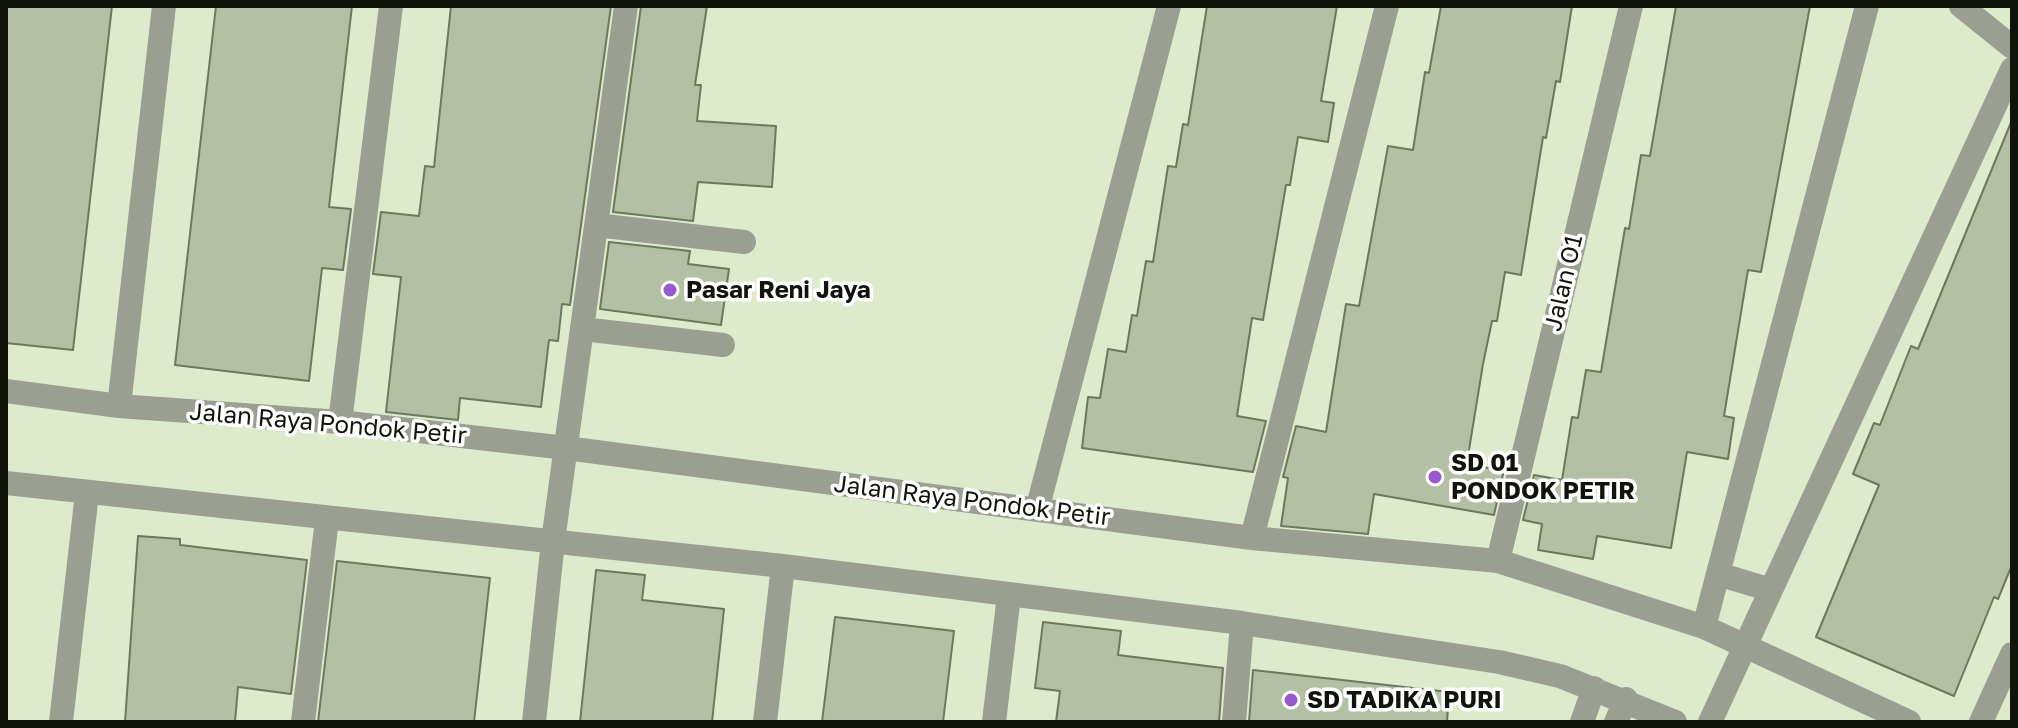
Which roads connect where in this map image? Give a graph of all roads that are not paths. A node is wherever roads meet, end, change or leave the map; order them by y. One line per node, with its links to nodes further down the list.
1 (164, 6): 16 (street)
2 (391, 6): 17 (street)
3 (626, 6): 11 (street)
4 (1169, 6): 21 (street)
5 (1387, 6): 23 (street)
6 (1631, 6): 25 (street, Jalan O1)
7 (1867, 6): 27 (street)
8 (1961, 6): 9 (street)
9 (2012, 47)
10 (2012, 69): 28 (street)
11 (596, 225): 12 (street); 13 (street)
12 (744, 242)
13 (582, 329): 14 (street); 18 (street)
14 (723, 345)
15 (6, 391): 16 (street, Jalan Raya Pondok Petir)
16 (119, 406): 17 (street, Jalan Raya Pondok Petir)
17 (340, 422): 18 (street, Jalan Raya Pondok Petir)
18 (566, 448): 21 (street, Jalan Raya Pondok Petir); 24 (street)
19 (6, 483): 20 (street)
20 (87, 493): 22 (street); 37 (street)
21 (1037, 510): 23 (street, Jalan Raya Pondok Petir)
22 (327, 519): 24 (street); 38 (street)
23 (1252, 538): 25 (street, Jalan Raya Pondok Petir)
24 (553, 541): 26 (street); 39 (street)
25 (1498, 561): 31 (street, Jalan Raya Pondok Petir)
26 (783, 566): 29 (street); 40 (street)
27 (1718, 574): 28 (street); 31 (street)
28 (1771, 590): 32 (street)
29 (1009, 595): 30 (street); 41 (street)
30 (1242, 623): 34 (street); 42 (street)
31 (1704, 627): 32 (street, Jalan Raya Pondok Petir)
32 (1742, 652): 36 (street); 46 (street, Jalan Raya Pondok Petir)
33 (2012, 654): 47 (street)
34 (1594, 688): 35 (street); 43 (street)
35 (1632, 702): 44 (street); 45 (street)
36 (1710, 720)
37 (61, 722)
38 (303, 722)
39 (534, 722)
40 (765, 722)
41 (994, 722)
42 (1234, 722)
43 (1582, 722)
44 (1616, 722)
45 (1675, 722)
46 (1909, 722)
47 (1981, 722)

